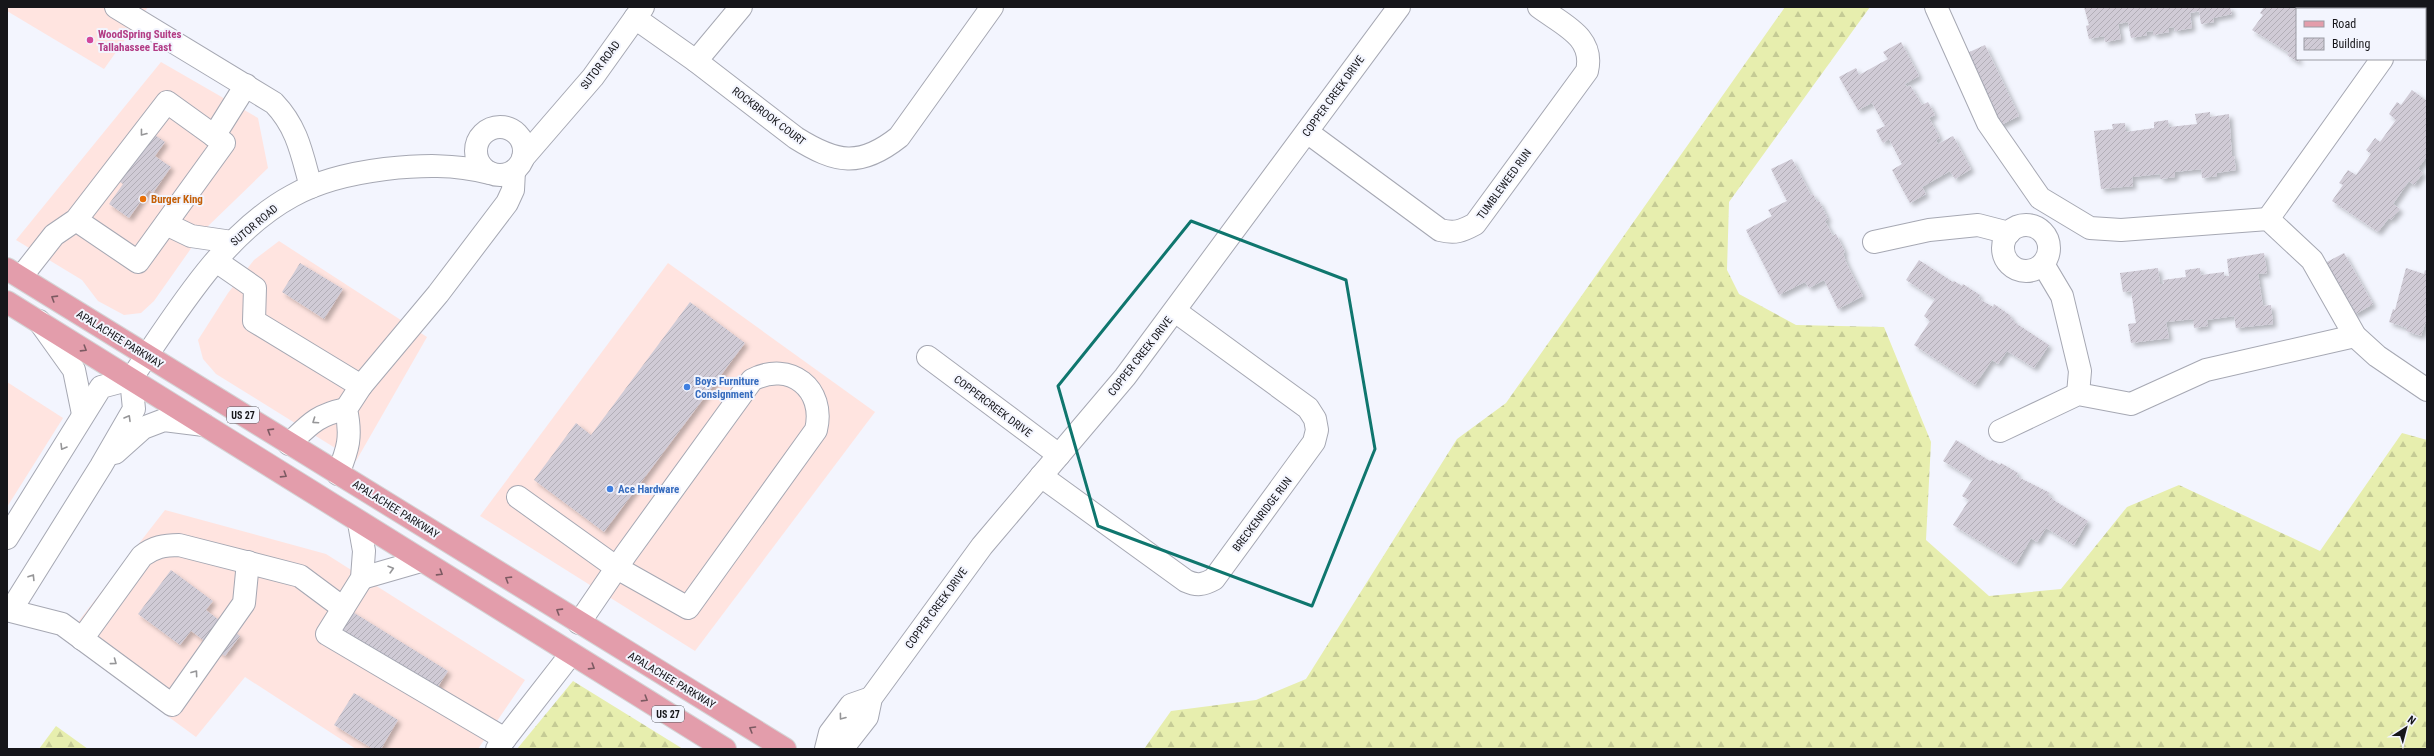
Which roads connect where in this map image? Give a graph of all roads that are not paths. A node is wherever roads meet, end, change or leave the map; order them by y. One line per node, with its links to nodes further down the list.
1 (741, 7): 9 (street)
2 (992, 7): 9 (street, ROCKBROOK COURT)
3 (1399, 7): 13 (street, COPPER CREEK DRIVE)
4 (1539, 7): 13 (street, TUMBLEWEED RUN)
5 (1936, 7): 20 (street)
6 (122, 9): 10 (street)
7 (639, 13): 9 (street, ROCKBROOK COURT); 11 (street, SUTOR ROAD)
8 (2381, 60): 21 (street)
9 (696, 61)
10 (246, 85): 14 (street); 19 (street)
11 (553, 121): 12 (street); 16 (street, SUTOR ROAD)
12 (510, 130): 15 (street); 16 (street)
13 (1307, 132): 32 (street, COPPER CREEK DRIVE)
14 (214, 136): 22 (street, one-way to 22); 23 (street)
15 (480, 138): 17 (street, SUTOR ROAD); 18 (street)
16 (518, 165): 18 (street); 38 (street)
17 (414, 166): 18 (street, SUTOR ROAD); 19 (street, SUTOR ROAD)
18 (490, 173)
19 (311, 187): 26 (street, SUTOR ROAD)
20 (2054, 205): 21 (street); 24 (street)
21 (2268, 219): 34 (street)
22 (76, 220): 23 (street); 30 (street)
23 (166, 224): 26 (street)
24 (2040, 230): 25 (street); 29 (street)
25 (2009, 233): 27 (street); 29 (street)
26 (232, 242): 28 (street, SUTOR ROAD)
27 (1874, 242)
28 (216, 261): 35 (street, SUTOR ROAD); 38 (street)
29 (2043, 264): 40 (street)
30 (14, 273): 35 (main road, APALACHEE PARKWAY / US 27, one-way to 30)
31 (7, 302): 33 (main road, US 27)
32 (1175, 311): 46 (street, COPPER CREEK DRIVE); 49 (street, BRECKENRIDGE RUN)
33 (39, 321): 37 (main road, US 27, one-way to 37); 42 (street)
34 (2356, 336): 39 (street); 40 (street)
35 (147, 356): 37 (street, SUTOR ROAD); 45 (main road, APALACHEE PARKWAY / US 27, one-way to 35)
36 (928, 357): 46 (street, COPPERCREEK DRIVE)
37 (131, 379): 42 (street); 43 (main road, US 27); 47 (street, one-way to 37)
38 (360, 386): 41 (street)
39 (2427, 390)
40 (2078, 394): 44 (street)
41 (346, 409): 45 (street, one-way to 45); 48 (street)
42 (83, 414): 52 (street, one-way to 52)
43 (204, 425): 47 (street); 51 (main road, US 27, one-way to 51)
44 (2000, 431)
45 (289, 444): 48 (main road, APALACHEE PARKWAY / US 27)
46 (1059, 455): 49 (street, COPPER CREEK DRIVE)
47 (101, 466): 58 (street, one-way to 47)
48 (338, 474): 59 (main road, APALACHEE PARKWAY / US 27, one-way to 48)
49 (1041, 476): 64 (street, COPPER CREEK DRIVE)
50 (518, 497): 55 (street)
51 (359, 523): 53 (main road, US 27); 56 (street)
52 (7, 538)
53 (421, 561): 56 (street, one-way to 53); 60 (main road, US 27, one-way to 60)
54 (248, 562): 57 (street); 61 (street); 61 (street, one-way to 54)
55 (617, 568): 55 (street); 59 (street)
56 (362, 578): 57 (street)
57 (343, 608): 65 (street)
58 (9, 610): 61 (street)
59 (579, 623): 60 (main road); 62 (main road, APALACHEE PARKWAY / US 27)
60 (535, 632): 63 (main road, US 27)
61 (82, 639)
62 (616, 646): 63 (main road); 67 (main road, APALACHEE PARKWAY / US 27, one-way to 62)
63 (571, 654): 65 (street); 66 (main road, US 27, one-way to 66)
64 (871, 698): 68 (street, one-way to 68); 69 (street, COPPER CREEK DRIVE)
65 (501, 744)
66 (725, 749)
67 (785, 749)
68 (826, 749)
69 (842, 749)

